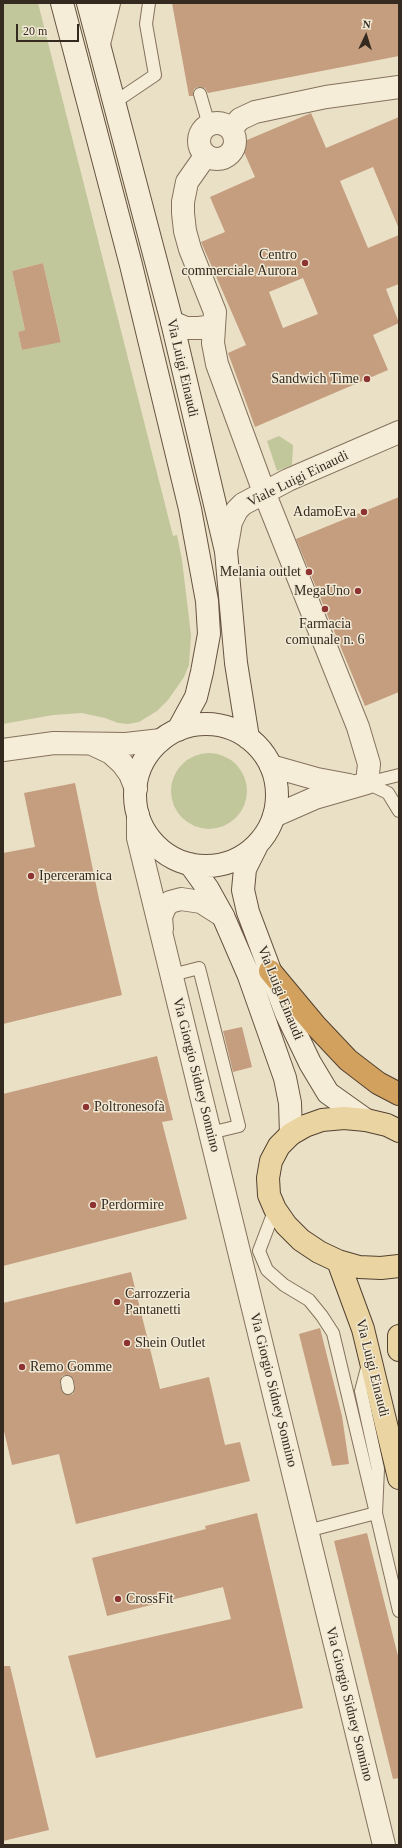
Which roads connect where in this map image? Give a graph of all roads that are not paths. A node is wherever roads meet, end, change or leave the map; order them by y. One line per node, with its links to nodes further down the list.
1 (62, 3): 17 (street, Via Luigi Einaudi)
2 (88, 3): 5 (street, Via Luigi Einaudi)
3 (109, 3): 5 (street)
4 (149, 3): 8 (lane)
5 (99, 44): 8 (street, Via Luigi Einaudi)
6 (399, 87): 10 (street)
7 (200, 94): 9 (lane)
8 (115, 102): 12 (street, Via Luigi Einaudi)
9 (209, 125): 10 (street); 11 (street)
10 (231, 129): 11 (street)
11 (206, 155): 13 (street)
12 (172, 322): 13 (street); 16 (street, Via Luigi Einaudi)
13 (214, 326): 15 (street)
14 (399, 432): 15 (street, Viale Luigi Einaudi)
15 (264, 492): 16 (street, Viale Luigi Einaudi); 23 (street)
16 (226, 551): 18 (street, Via Luigi Einaudi)
17 (169, 735): 18 (street, Via Luigi Einaudi); 19 (street); 24 (street, Via Luigi Einaudi)
18 (248, 738): 21 (street, Via Luigi Einaudi)
19 (91, 744): 20 (street); 24 (street)
20 (3, 750)
21 (271, 766): 23 (street); 27 (street, Via Luigi Einaudi)
22 (399, 775): 23 (lane)
23 (361, 784): 25 (lane); 27 (street)
24 (136, 789): 26 (street, Via Luigi Einaudi)
25 (399, 811)
26 (138, 815): 29 (street, Via Luigi Einaudi); 31 (street, Via Giorgio Sidney Sonnino)
27 (274, 816): 28 (street, Via Luigi Einaudi)
28 (257, 845): 29 (street, Via Luigi Einaudi); 32 (street, Via Luigi Einaudi)
29 (190, 864): 30 (street, Via Luigi Einaudi)
30 (223, 916): 31 (street, Via Giorgio Sidney Sonnino); 38 (street, Via Luigi Einaudi)
31 (162, 934): 33 (street, Via Giorgio Sidney Sonnino)
32 (270, 971): 34 (highway); 35 (street, Via Luigi Einaudi)
33 (172, 975): 37 (street, Via Giorgio Sidney Sonnino); 37 (lane)
34 (399, 1094)
35 (366, 1120): 36 (main road, Via Luigi Einaudi); 38 (main road, Via Luigi Einaudi)
36 (399, 1131)
37 (210, 1133): 47 (street, Via Giorgio Sidney Sonnino)
38 (291, 1134): 39 (main road, Via Luigi Einaudi)
39 (275, 1209): 40 (main road, Via Luigi Einaudi); 46 (lane)
40 (338, 1261): 41 (main road, Via Luigi Einaudi); 44 (main road, Via Luigi Einaudi)
41 (399, 1266)
42 (399, 1336): 43 (main road)
43 (399, 1350)
44 (370, 1355): 45 (main road, Via Luigi Einaudi); 46 (lane)
45 (399, 1478)
46 (376, 1513): 47 (lane); 48 (lane)
47 (307, 1531): 49 (street, Via Giorgio Sidney Sonnino)
48 (399, 1611)
49 (384, 1845)

